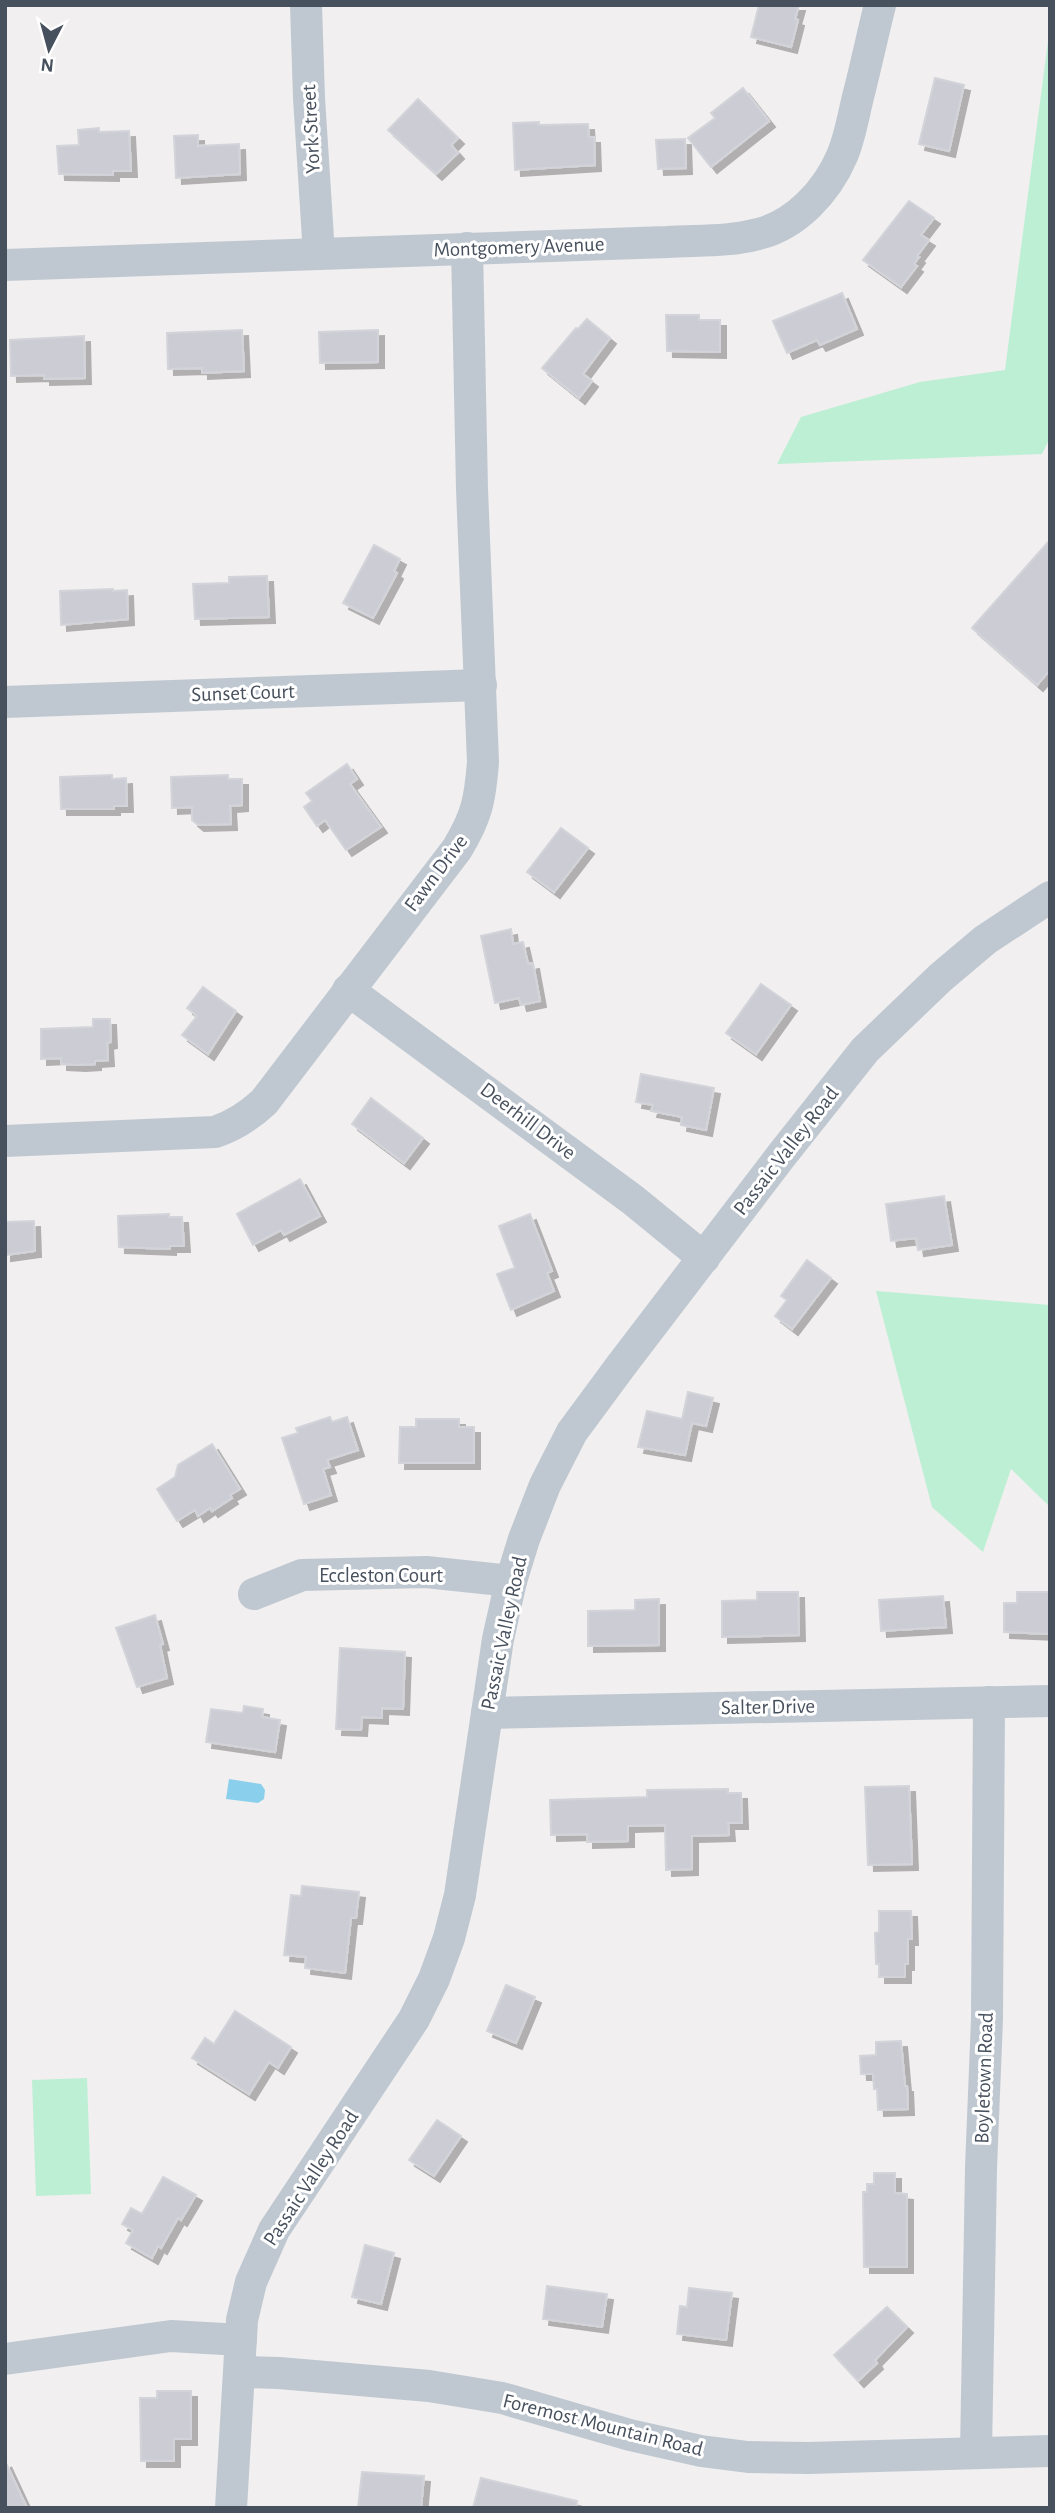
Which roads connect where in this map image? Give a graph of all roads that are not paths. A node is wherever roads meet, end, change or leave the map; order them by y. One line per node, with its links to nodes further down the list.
1 (306, 5): 4 (street, York Street)
2 (880, 5): 3 (street, Montgomery Avenue)
3 (467, 248): 4 (street, Montgomery Avenue); 6 (street, Fawn Drive)
4 (319, 254): 5 (street, Montgomery Avenue)
5 (5, 265)
6 (481, 685): 7 (street, Sunset Court); 9 (street, Fawn Drive)
7 (5, 702)
8 (1050, 897): 11 (street, Passaic Valley Road)
9 (348, 989): 10 (street, Fawn Drive); 11 (street, Deerhill Drive)
10 (5, 1141)
11 (704, 1258): 12 (street, Passaic Valley Road)
12 (511, 1581): 13 (street, Eccleston Court); 16 (street, Passaic Valley Road)
13 (254, 1594)
14 (1050, 1701): 15 (street, Salter Drive)
15 (989, 1702): 16 (street, Salter Drive); 21 (street, Boyletown Road)
16 (487, 1713): 17 (street, Passaic Valley Road)
17 (241, 2340): 18 (street); 19 (street, Passaic Valley Road)
18 (5, 2359)
19 (241, 2372): 21 (street, Foremost Mountain Road); 22 (street, Passaic Valley Road)
20 (1050, 2451): 21 (street, Foremost Mountain Road)
21 (976, 2453)
22 (231, 2508)

